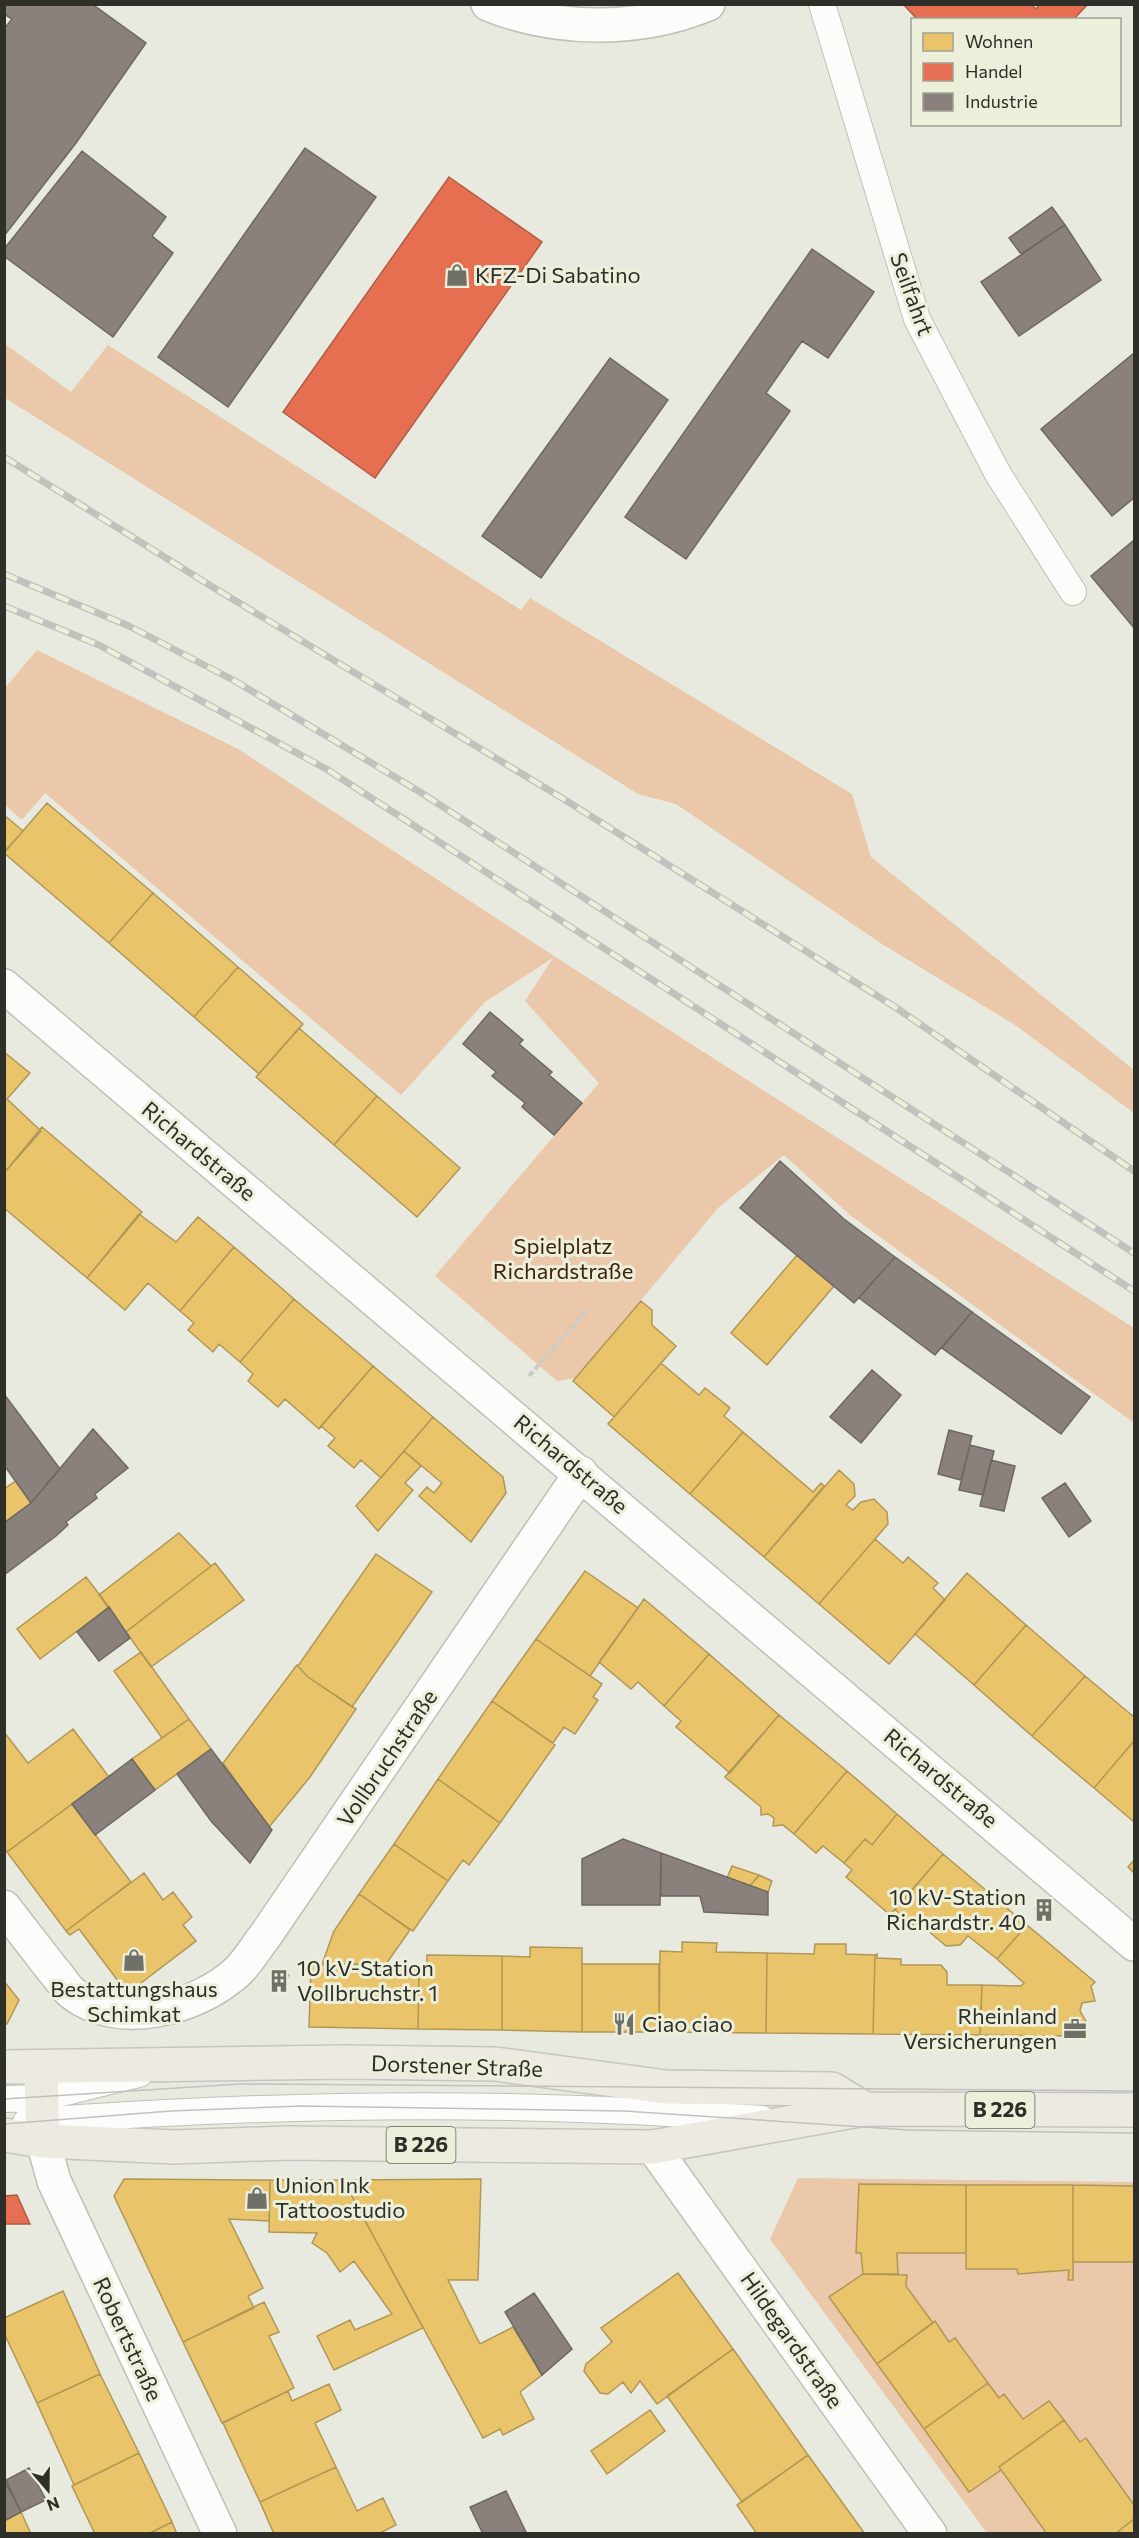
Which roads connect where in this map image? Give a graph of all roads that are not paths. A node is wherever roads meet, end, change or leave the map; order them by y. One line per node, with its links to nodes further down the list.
1 (488, 4): 2 (street)
2 (708, 4)
3 (822, 4): 4 (lane, Seilfahrt)
4 (1073, 592)
5 (4, 986): 6 (street, Richardstraße)
6 (581, 1473): 7 (street, Vollbruchstraße); 8 (street, Richardstraße)
7 (4, 1907)
8 (1134, 1944)
9 (4, 2067): 11 (main road, Dorstener Straße / B 226)
10 (4, 2100): 11 (lane)
11 (42, 2107): 12 (main road, Dorstener Straße / B 226); 14 (lane); 15 (lane); 16 (main road, Dorstener Straße / B 226); 17 (main road, Dorstener Straße / B 226); 18 (street, Robertstraße)
12 (865, 2109): 13 (main road, Dorstener Straße / B 226); 14 (main road, Dorstener Straße / B 226)
13 (1134, 2110)
14 (797, 2122): 17 (main road, Dorstener Straße / B 226)
15 (4, 2124)
16 (4, 2135)
17 (654, 2147): 19 (street, Hildegardstraße)
18 (220, 2534)
19 (930, 2534)

